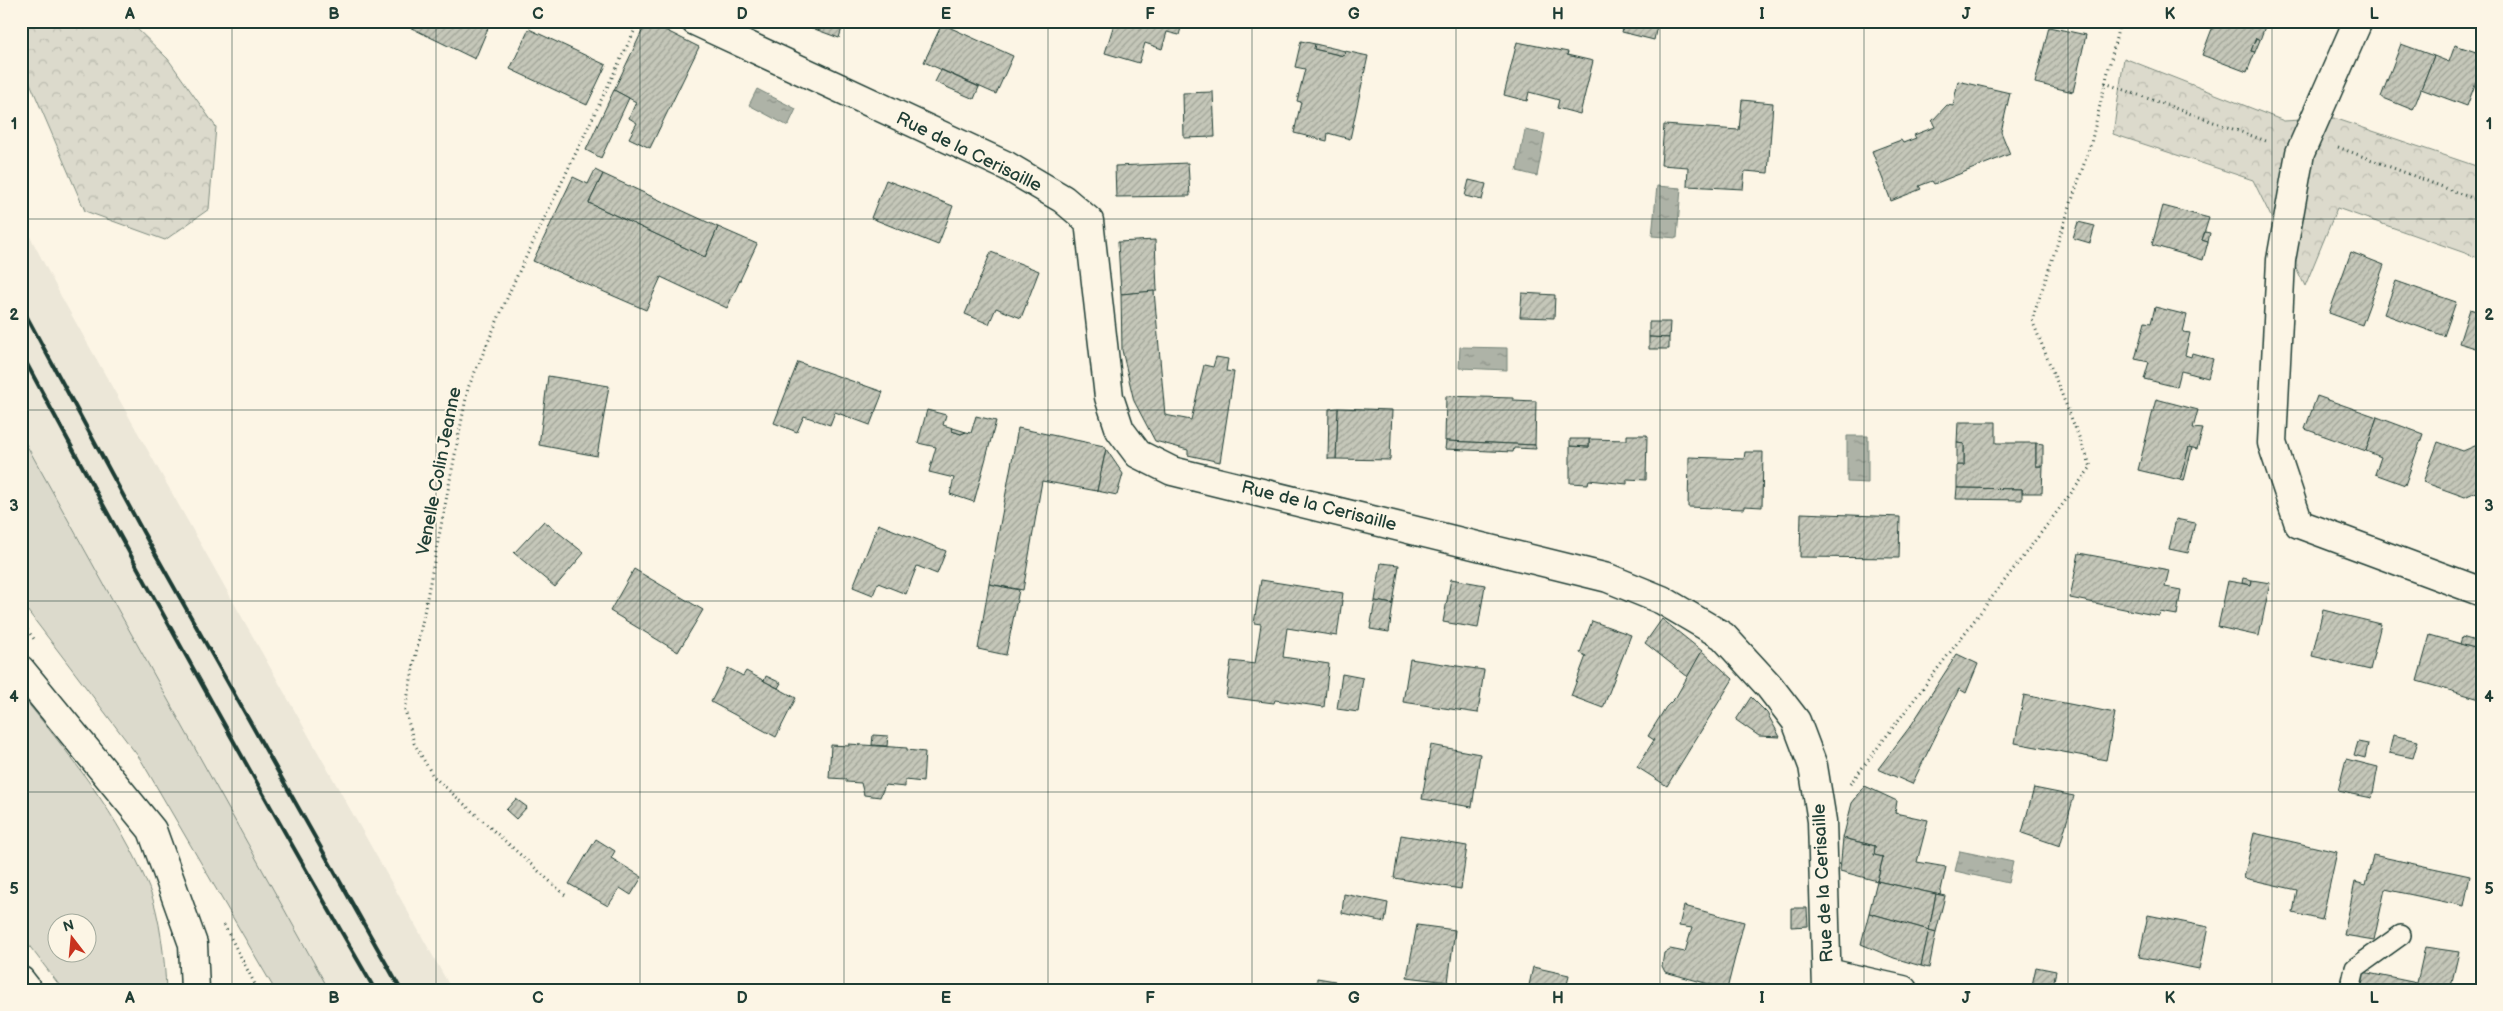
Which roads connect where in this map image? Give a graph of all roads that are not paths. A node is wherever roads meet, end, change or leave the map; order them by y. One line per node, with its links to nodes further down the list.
1 (695, 21): 7 (street, Rue de la Cerisaille)
2 (2358, 21): 3 (street)
3 (2482, 592)
4 (21, 670): 9 (street)
5 (2400, 935): 11 (lane)
6 (21, 982): 8 (street)
7 (1827, 982): 10 (street, Rue de la Cerisaille)
8 (28, 990)
9 (195, 990)
10 (1903, 990)
11 (2350, 990)

